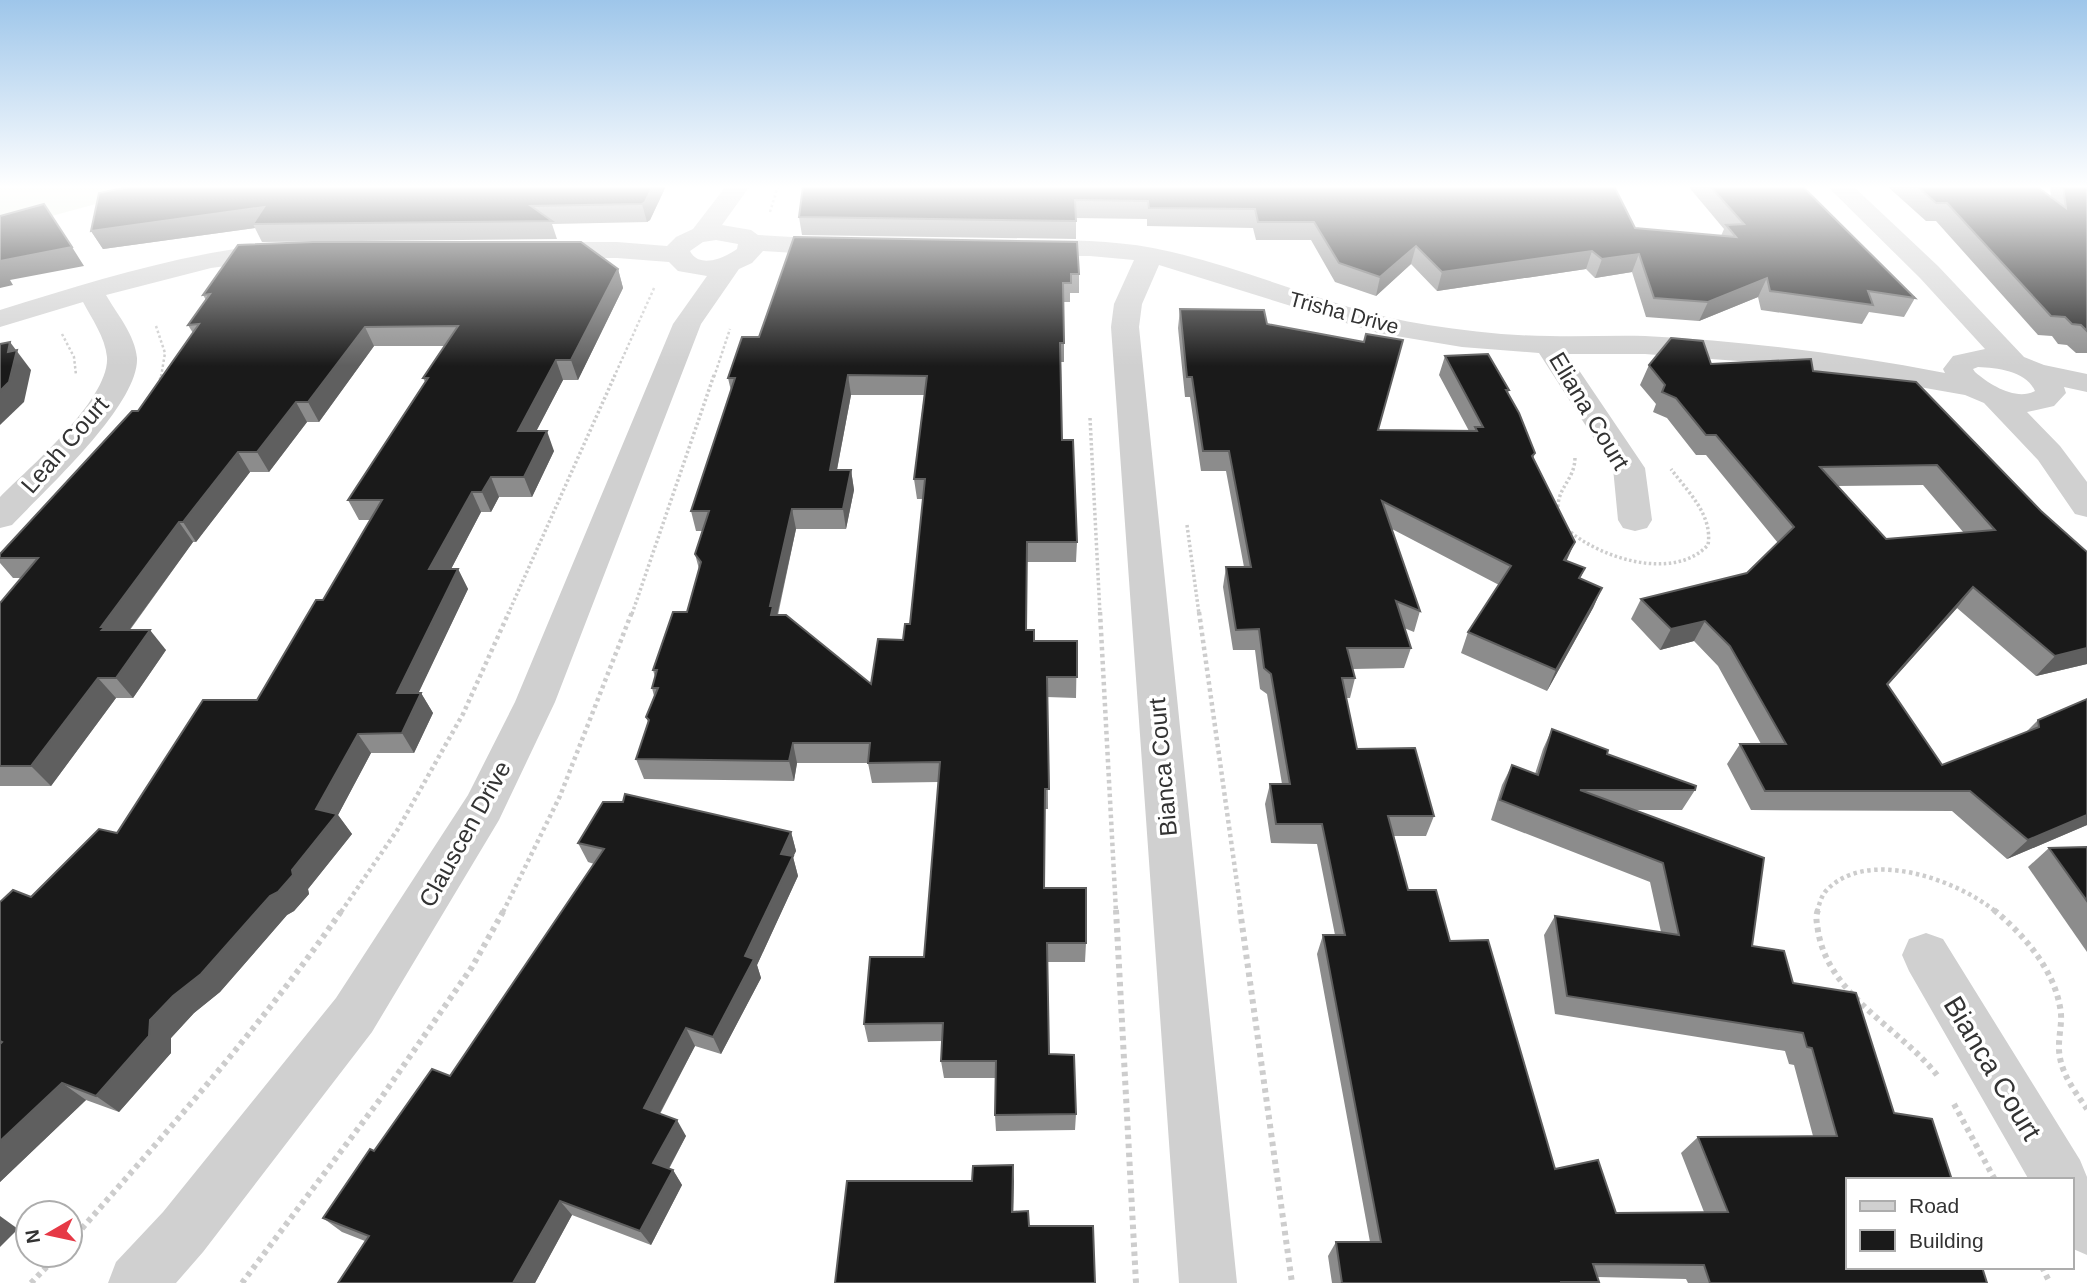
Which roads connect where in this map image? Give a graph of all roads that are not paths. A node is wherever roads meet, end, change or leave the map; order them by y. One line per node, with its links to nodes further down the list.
1 (690, 246): 8 (street)
2 (695, 246): 8 (street)
3 (737, 246): 11 (street)
4 (740, 246): 11 (street)
5 (1900, 246): 13 (street)
6 (869, 248): 11 (street)
7 (995, 248): 12 (street, Trisha Drive)
8 (687, 249): 10 (street); 11 (street); 16 (street, Clauscen Drive)
9 (309, 250): 14 (street)
10 (510, 250)
11 (740, 251): 16 (street, Clauscen Drive)
12 (1150, 256): 17 (street, Trisha Drive); 31 (street, Bianca Court)
13 (1942, 287): 18 (street); 20 (street)
14 (91, 292): 15 (street); 24 (street, Leah Court)
15 (0, 318)
16 (687, 324): 30 (street, Clauscen Drive)
17 (1548, 345): 18 (street, Trisha Drive); 25 (street, Eliana Court)
18 (1974, 377): 20 (street); 20 (street); 22 (street)
19 (2087, 383): 20 (street)
20 (2033, 384): 21 (street); 22 (street)
21 (2087, 399)
22 (2049, 453): 23 (street)
23 (2087, 506)
24 (0, 517)
25 (1635, 520)
26 (1926, 955): 27 (street, Bianca Court)
27 (2059, 1178)
28 (2073, 1202): 29 (street)
29 (2087, 1226)
30 (137, 1283)
31 (1208, 1283)

